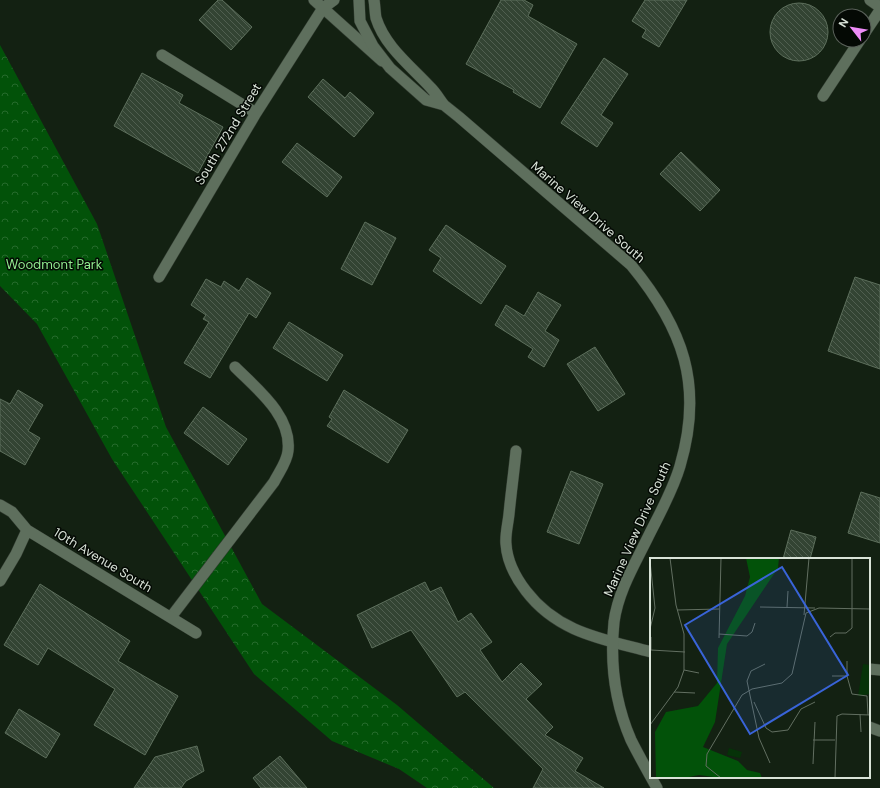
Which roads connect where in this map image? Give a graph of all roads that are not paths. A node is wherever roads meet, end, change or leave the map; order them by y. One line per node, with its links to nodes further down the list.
1 (314, 0): 6 (street)
2 (334, 0): 6 (street)
3 (359, 0): 11 (street)
4 (374, 0): 13 (street)
5 (870, 0): 7 (street)
6 (323, 8): 11 (street); 14 (street, South 272nd Street)
7 (880, 8): 8 (street)
8 (872, 21)
9 (855, 48): 12 (street)
10 (162, 54): 14 (street)
11 (390, 68): 13 (street, Marine View Drive South)
12 (824, 96)
13 (444, 105): 23 (street, Marine View Drive South)
14 (256, 113): 15 (street, South 272nd Street)
15 (160, 277)
16 (235, 367): 21 (street)
17 (516, 451): 23 (street)
18 (0, 505): 19 (street, 10th Avenue South)
19 (27, 530): 20 (street); 21 (street, 10th Avenue South)
20 (0, 581)
21 (171, 617): 22 (street, 10th Avenue South)
22 (196, 633)
23 (612, 643): 24 (street); 29 (street, Marine View Drive South)
24 (649, 651)
25 (870, 669): 26 (street)
26 (880, 670)
27 (870, 727): 28 (street)
28 (880, 731)
29 (650, 775)
30 (652, 778): 31 (street, Marine View Drive South)
31 (657, 788)

